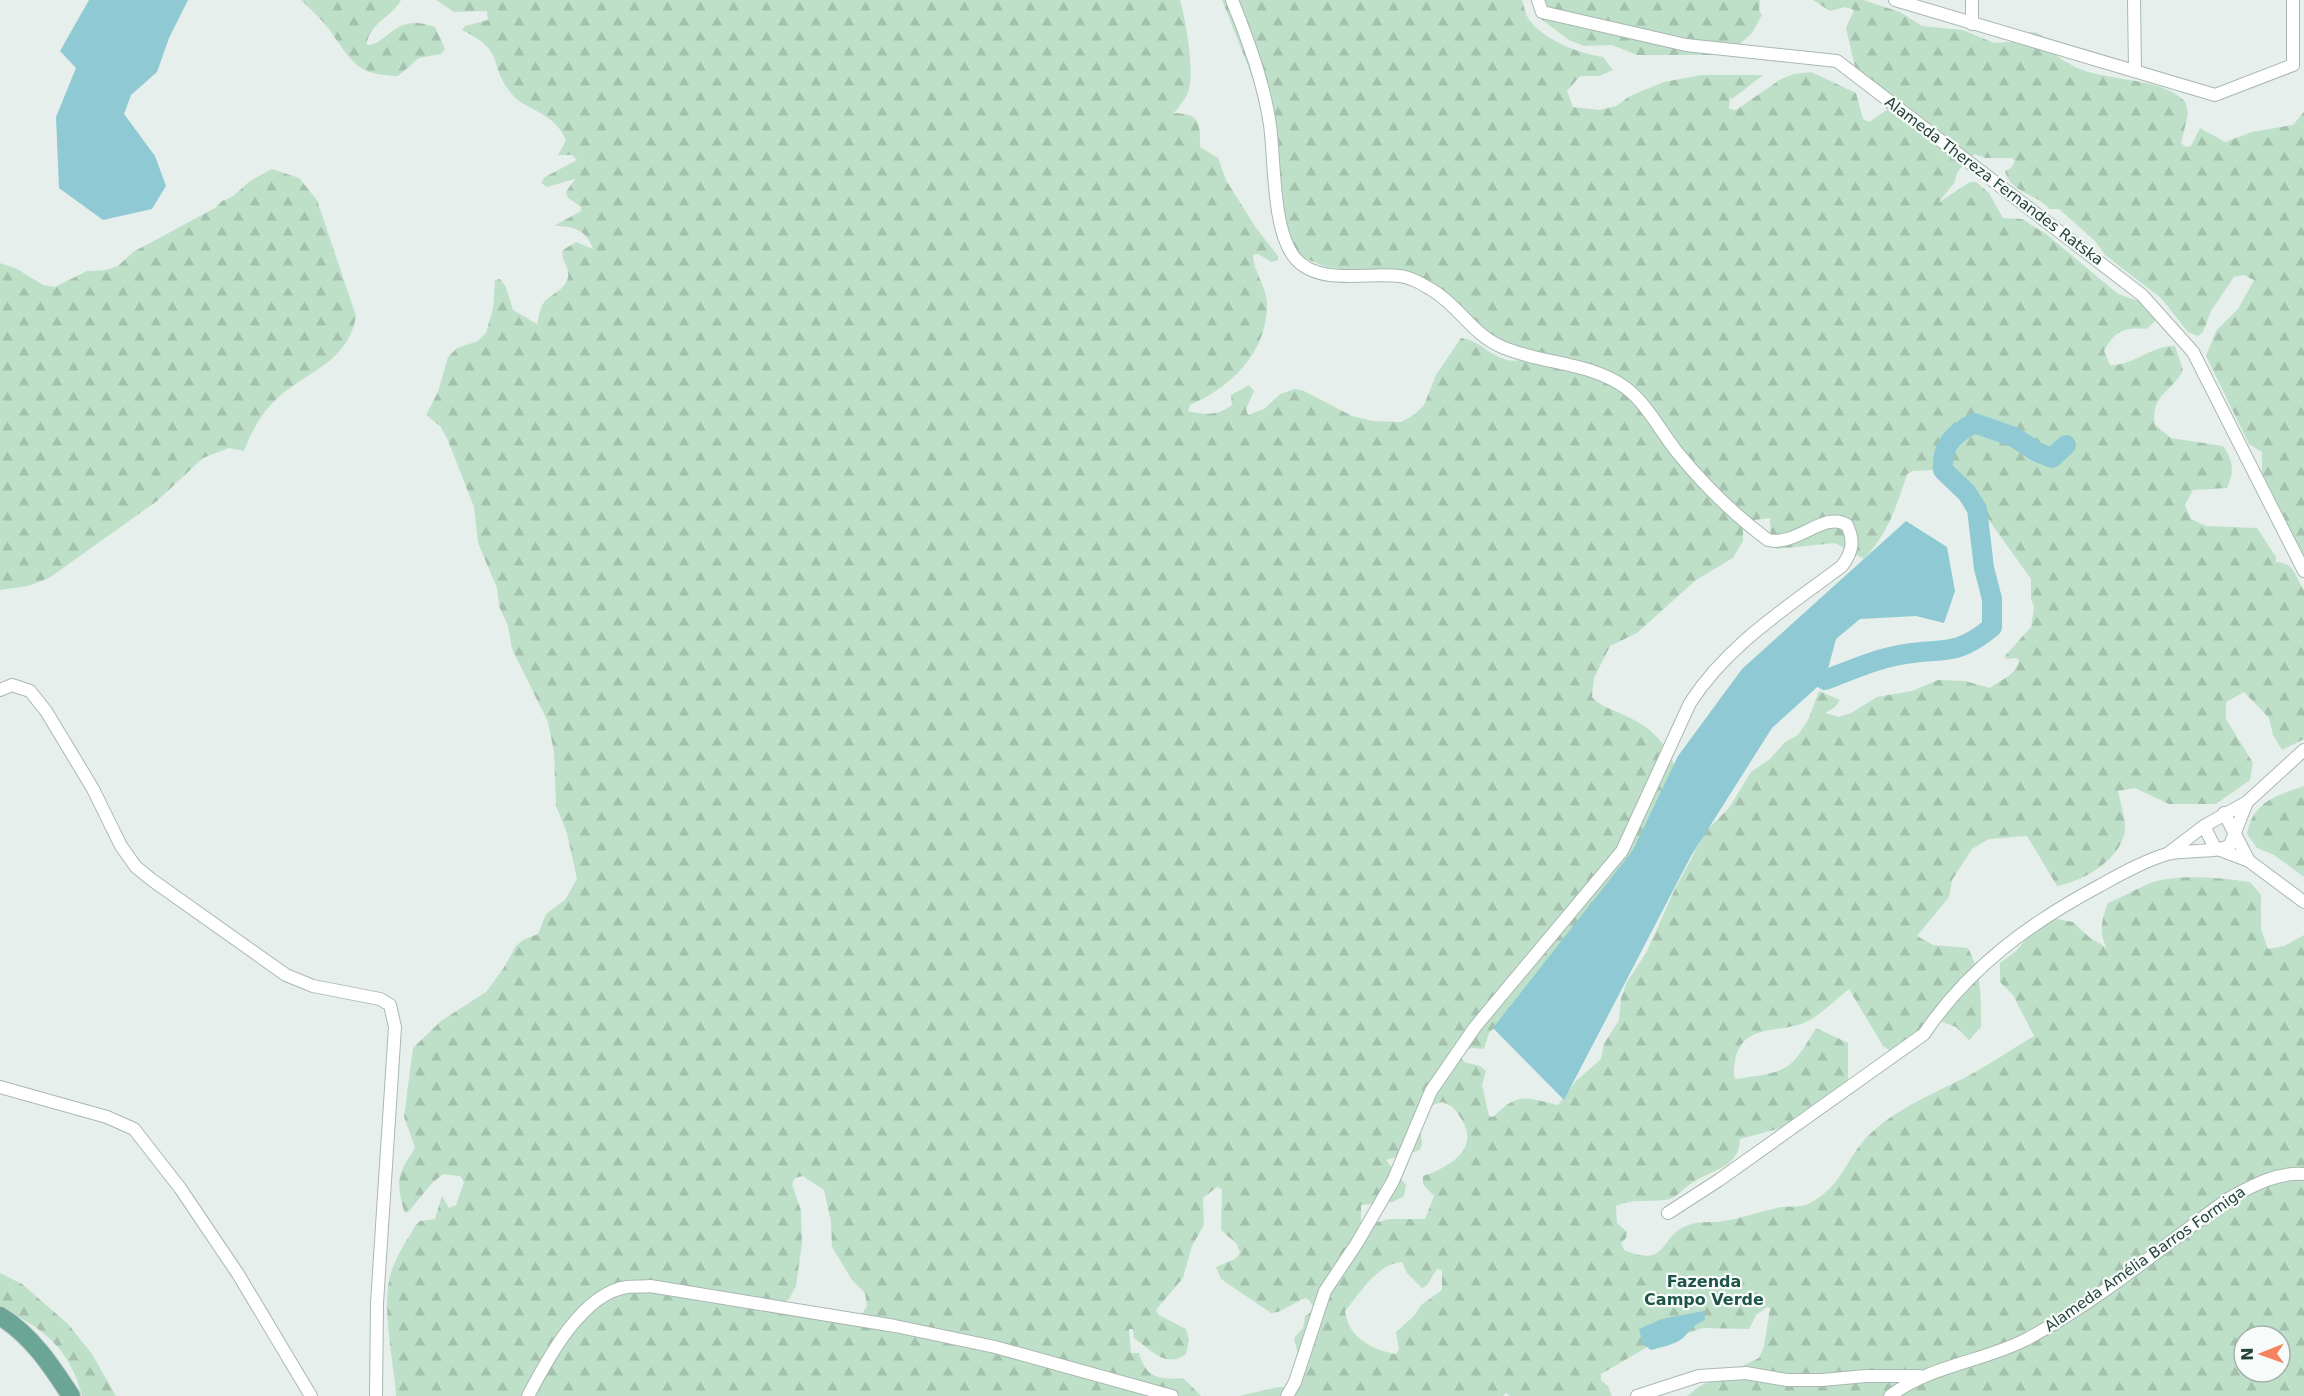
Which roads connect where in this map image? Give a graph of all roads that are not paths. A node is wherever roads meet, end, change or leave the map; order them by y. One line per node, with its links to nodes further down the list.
1 (1232, 0): 30 (street)
2 (1538, 0): 9 (street, Alameda Thereza Fernandes Ratska)
3 (1894, 0): 7 (street)
4 (1972, 0): 7 (street)
5 (2134, 0): 8 (street)
6 (2293, 0): 8 (street)
7 (1972, 24): 8 (street)
8 (2135, 71)
9 (2304, 571)
10 (0, 690): 27 (street)
11 (2304, 750): 12 (street)
12 (2247, 802): 13 (street); 15 (street)
13 (2224, 813): 14 (street); 15 (street)
14 (2204, 826): 16 (street); 17 (street)
15 (2236, 831): 16 (street); 18 (street)
16 (2215, 848): 17 (street); 18 (street)
17 (2169, 853): 22 (street)
18 (2250, 861): 19 (street)
19 (2304, 902)
20 (0, 1086): 26 (street)
21 (2304, 1174): 24 (street, Alameda Amélia Barros Formiga)
22 (1668, 1213)
23 (0, 1316): 25 (main road)
24 (1923, 1376): 31 (street); 32 (street, Alameda Amélia Barros Formiga)
25 (71, 1396)
26 (312, 1396)
27 (376, 1396)
28 (528, 1396): 29 (street)
29 (1172, 1396)
30 (1287, 1396)
31 (1637, 1396)
32 (1890, 1396)

